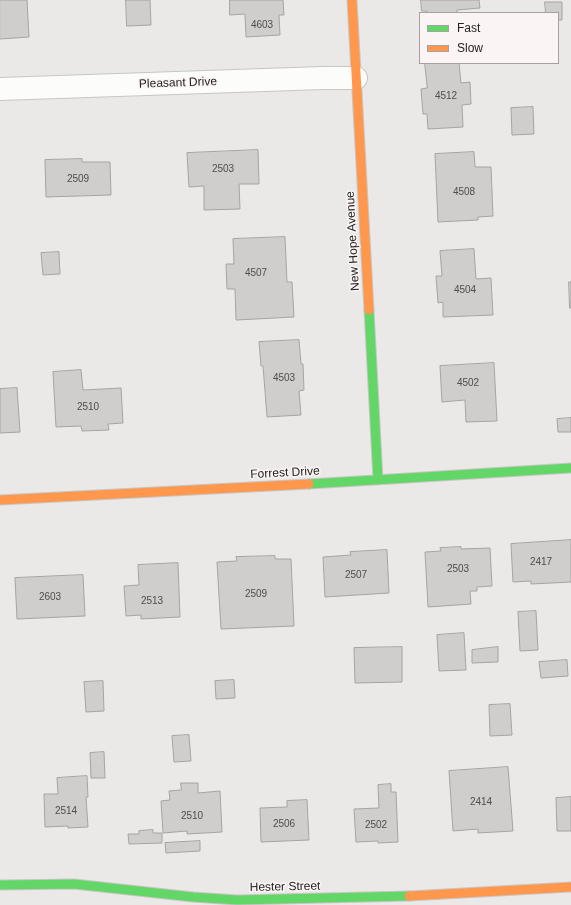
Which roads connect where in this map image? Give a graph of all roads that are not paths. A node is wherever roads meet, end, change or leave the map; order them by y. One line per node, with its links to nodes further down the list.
1 (352, 0): 2 (street, New Hope Avenue)
2 (356, 78): 3 (street, Pleasant Drive); 5 (street, New Hope Avenue)
3 (0, 89)
4 (571, 468): 5 (street, Forrest Drive)
5 (378, 480): 6 (street, Forrest Drive)
6 (0, 500)
7 (0, 884): 9 (street, Hester Street)
8 (571, 887): 9 (street, Hester Street)
9 (193, 901)

